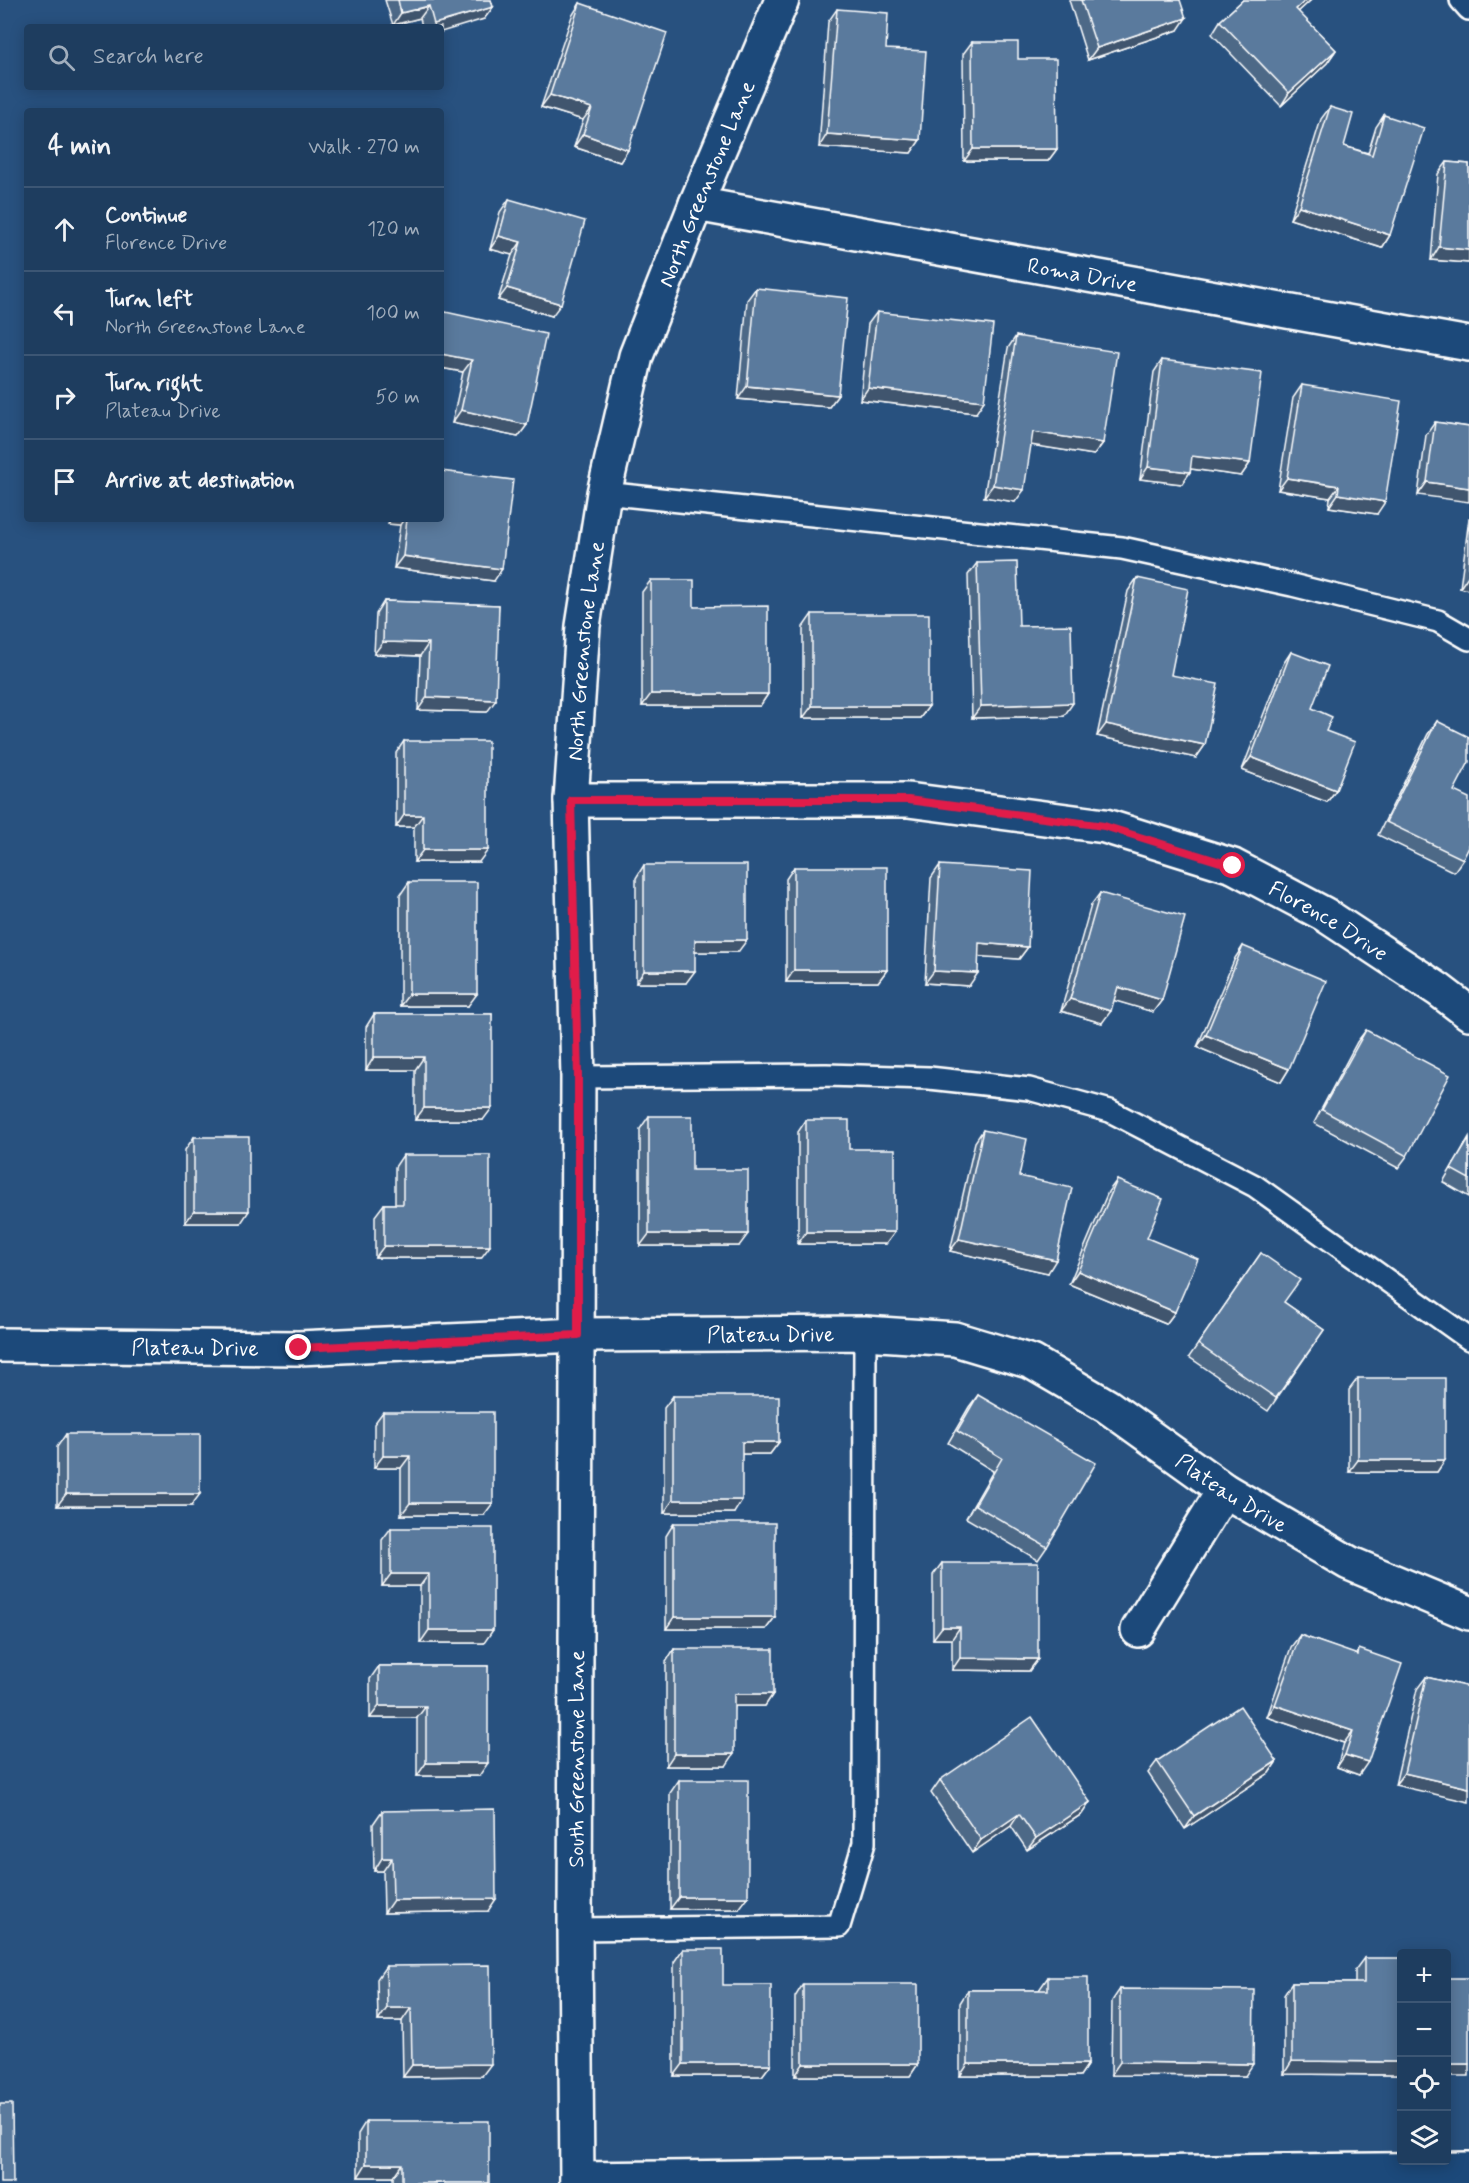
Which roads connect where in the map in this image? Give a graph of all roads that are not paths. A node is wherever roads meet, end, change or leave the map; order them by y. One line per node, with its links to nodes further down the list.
1 (782, 0): 4 (street, North Greenstone Lane)
2 (1461, 0): 3 (lane)
3 (1469, 9)
4 (696, 204): 5 (street, Roma Drive); 6 (street, North Greenstone Lane)
5 (1469, 344)
6 (604, 493): 7 (lane); 8 (street, North Greenstone Lane)
7 (1469, 639)
8 (571, 800): 9 (street, Florence Drive); 10 (street, North Greenstone Lane)
9 (1469, 1013)
10 (578, 1077): 12 (street, North Greenstone Lane); 13 (lane)
11 (865, 1333): 12 (street, Plateau Drive); 15 (street, Plateau Drive); 18 (lane)
12 (578, 1335): 14 (street, Plateau Drive); 18 (street, South Greenstone Lane)
13 (1469, 1339)
14 (0, 1345)
15 (1224, 1490): 16 (street, Plateau Drive); 17 (street)
16 (1469, 1613)
17 (1138, 1630)
18 (575, 1929): 20 (street, South Greenstone Lane)
19 (1469, 2169): 20 (street)
20 (577, 2181)

